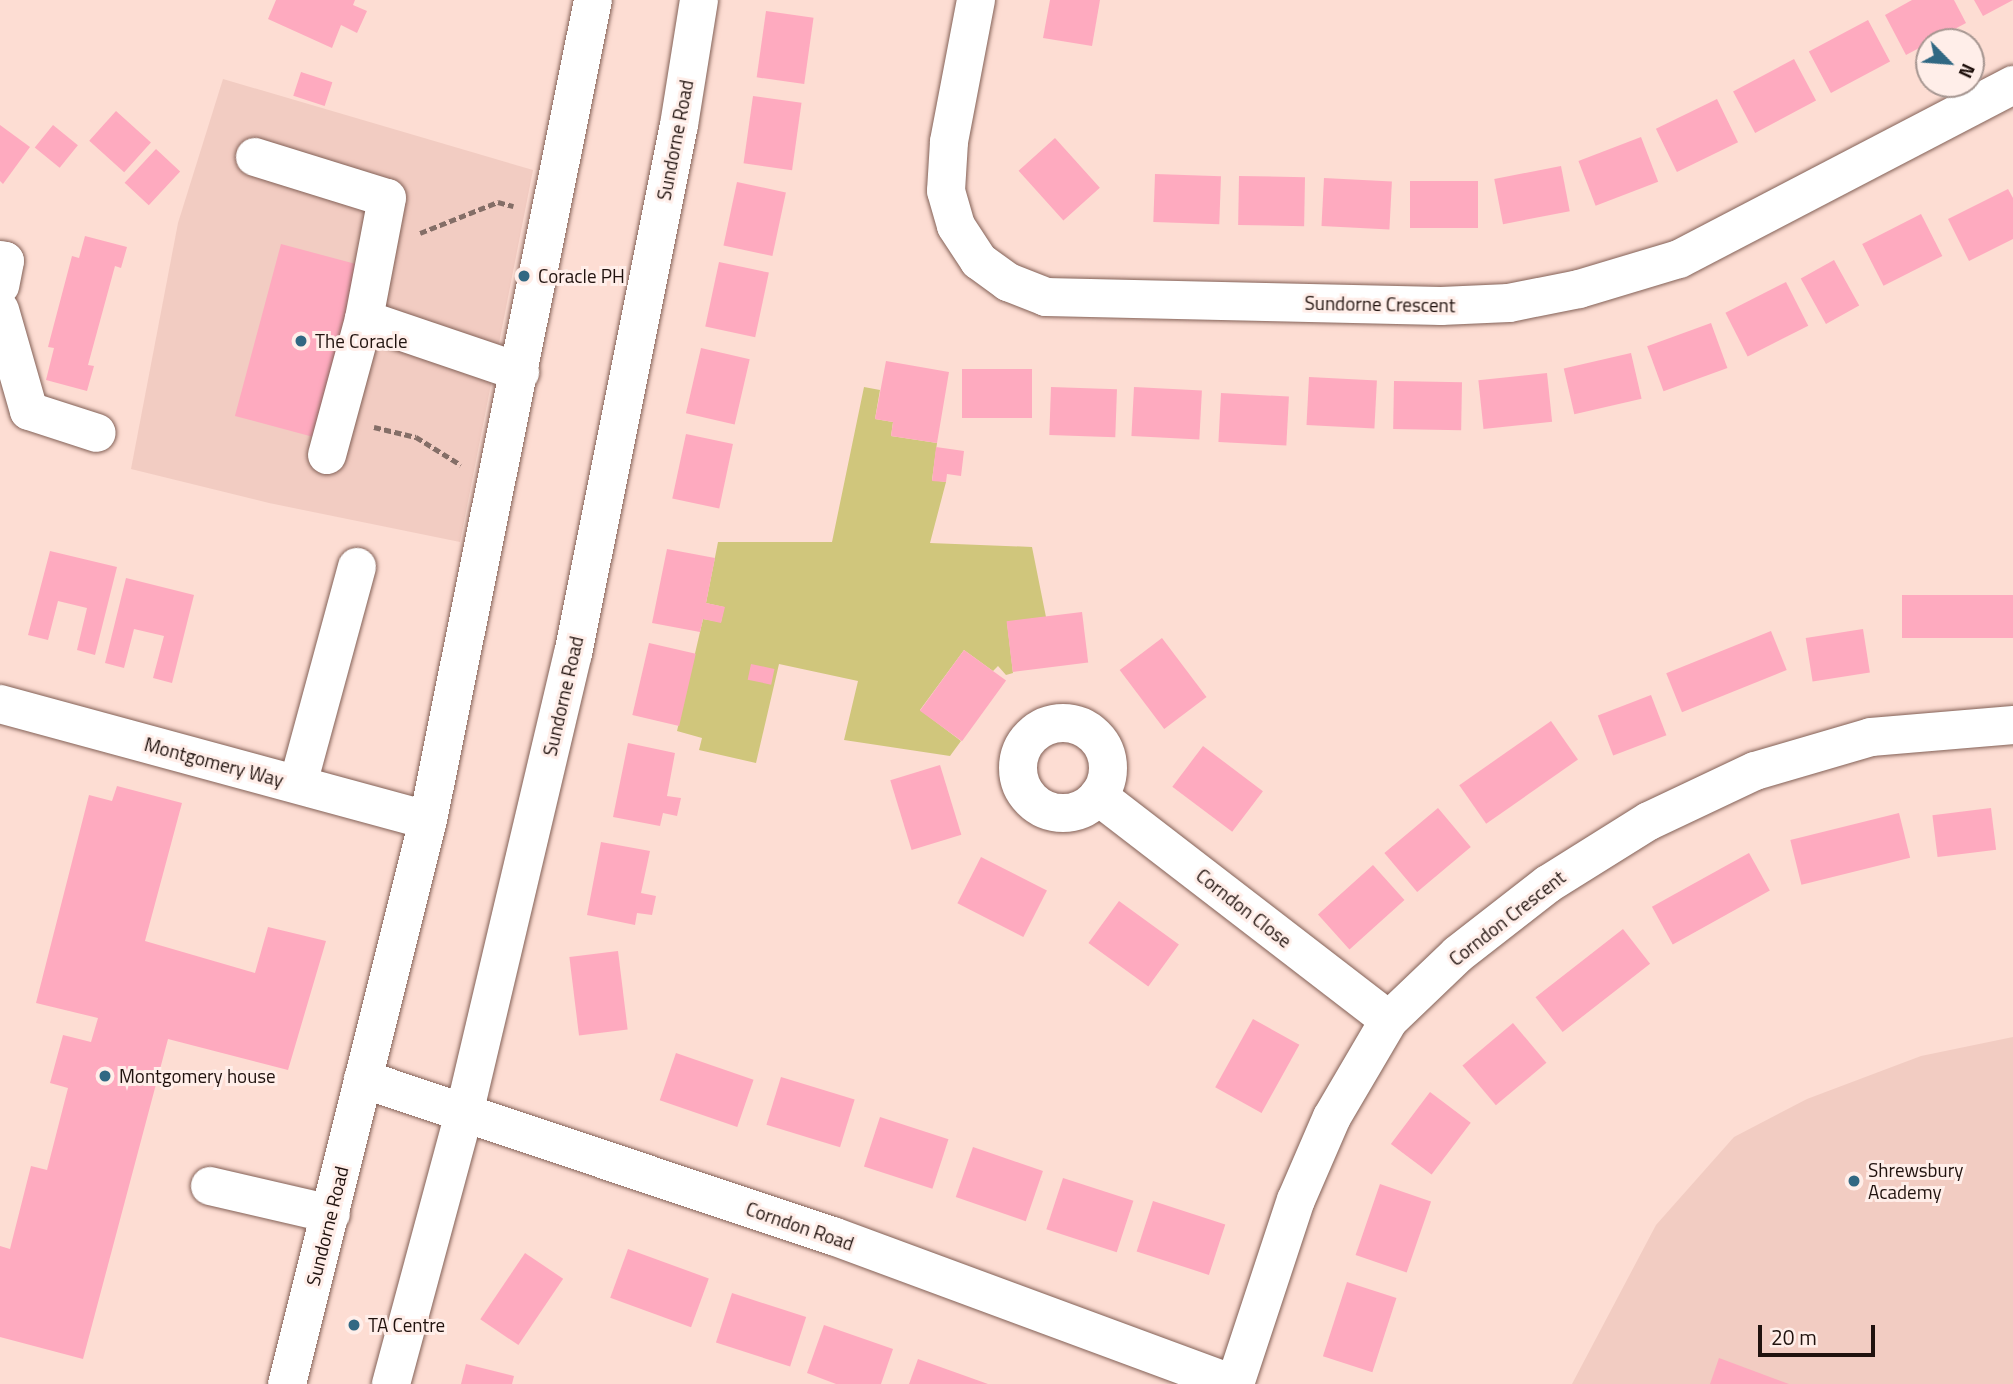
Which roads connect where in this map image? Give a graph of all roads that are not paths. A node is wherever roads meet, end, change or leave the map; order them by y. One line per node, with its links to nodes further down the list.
1 (593, 0): 8 (street, Sundorne Road)
2 (699, 0): 19 (street, Sundorne Road)
3 (976, 0): 4 (street, Sundorne Crescent)
4 (2013, 85)
5 (255, 157): 7 (street)
6 (0, 310): 9 (street)
7 (364, 320): 8 (street); 10 (street)
8 (520, 372): 16 (street, Sundorne Road)
9 (97, 433)
10 (327, 455)
11 (357, 567): 14 (street)
12 (0, 706): 14 (street, Montgomery Way)
13 (2013, 725): 17 (street, Corndon Crescent)
14 (298, 784): 16 (street, Montgomery Way)
15 (1098, 796): 17 (street, Corndon Close)
16 (428, 820): 18 (street, Sundorne Road)
17 (1389, 1020): 24 (street, Corndon Crescent)
18 (363, 1079): 19 (street, Corndon Road); 21 (street, Sundorne Road)
19 (464, 1114): 23 (street, Sundorne Road); 24 (street, Corndon Road)
20 (210, 1186): 21 (street)
21 (331, 1214): 22 (street, Sundorne Road)
22 (287, 1384)
23 (391, 1384)
24 (1234, 1384)

